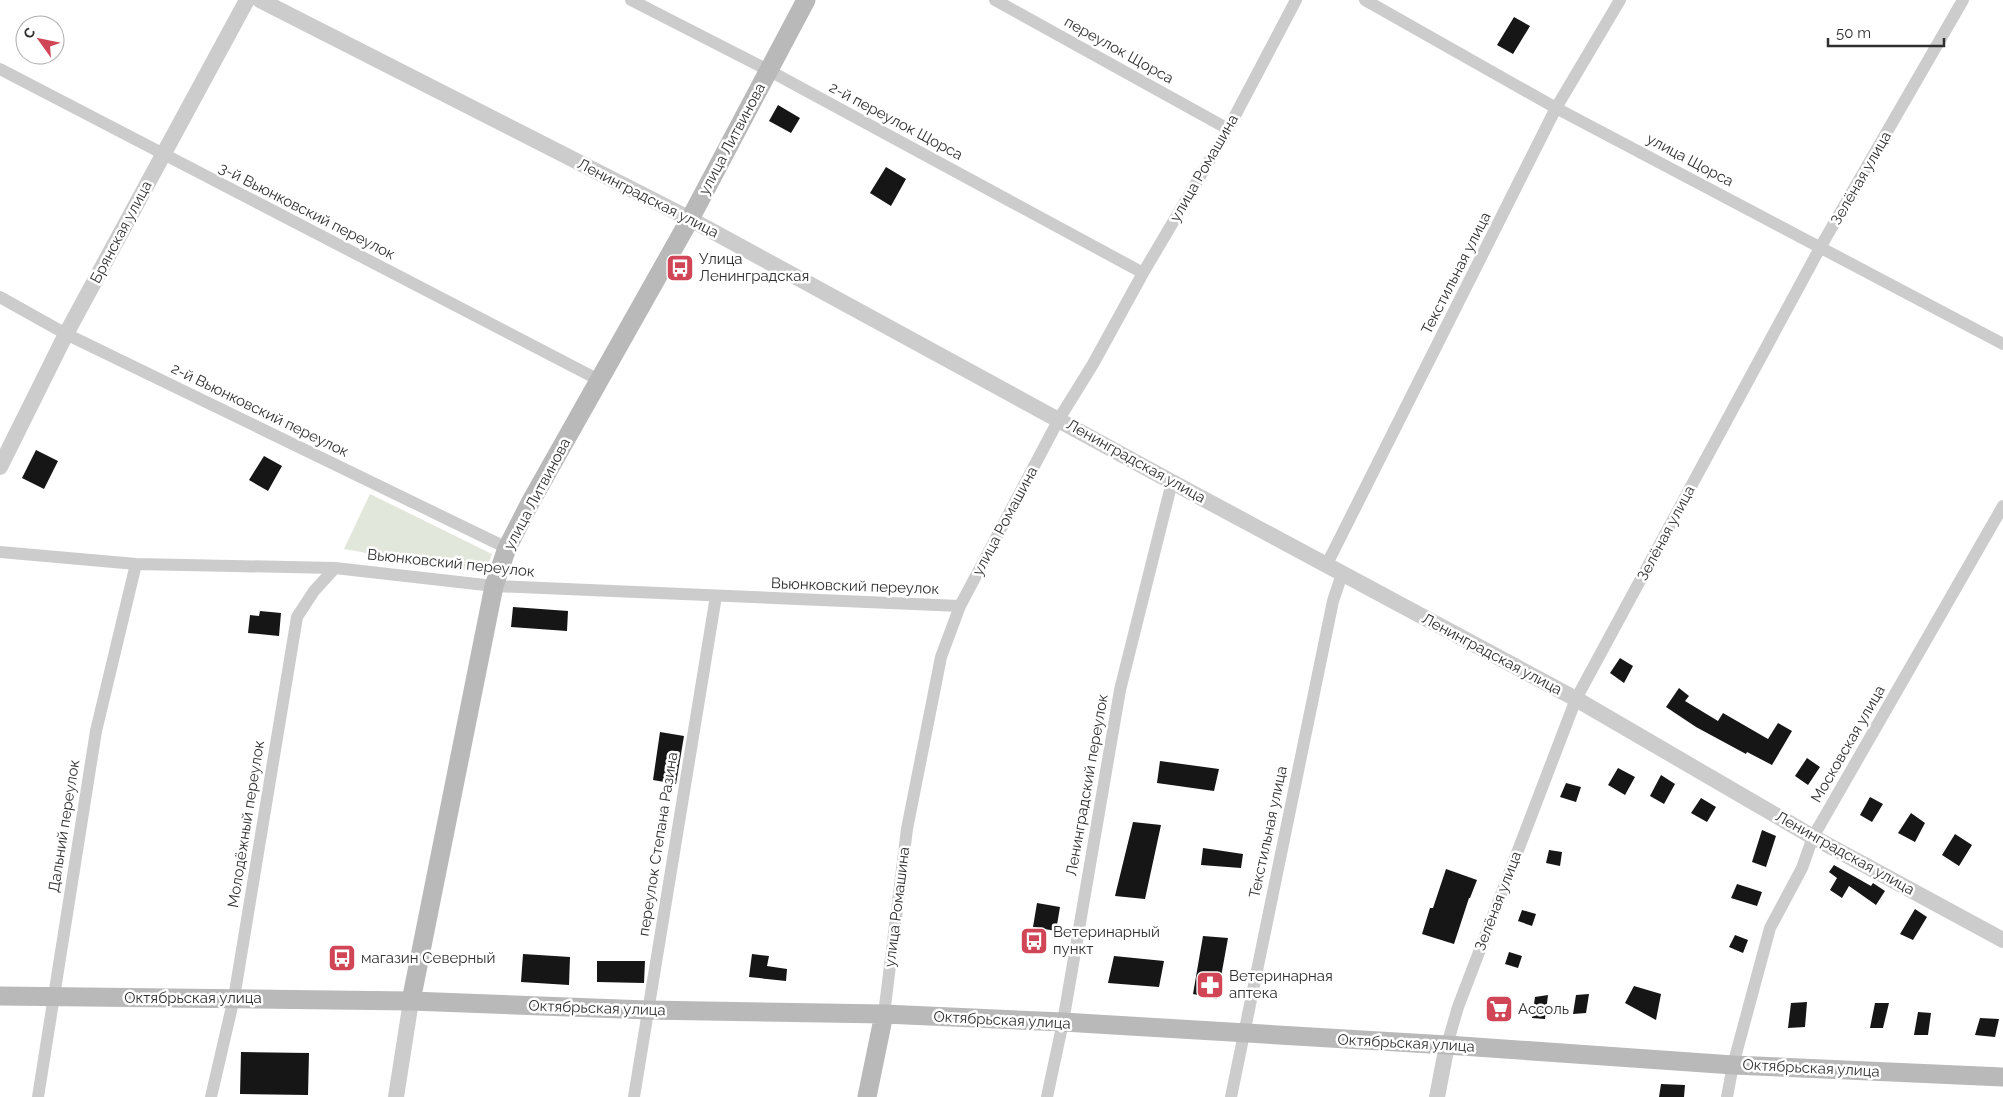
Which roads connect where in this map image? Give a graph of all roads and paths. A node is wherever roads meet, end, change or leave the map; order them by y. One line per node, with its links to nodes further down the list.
1 (247, 0): 14 (street, Брянская улица)
2 (260, 0): 15 (street, Ленинградская улица)
3 (631, 0): 11 (street, 2-й переулок Щорса)
4 (806, 0): 11 (main road, улица Литвинова)
5 (995, 0): 13 (street, переулок Щорса)
6 (1296, 0): 13 (street, улица Ромашина)
7 (1364, 0): 12 (street, улица Щорса)
8 (1620, 0): 12 (street, Текстильная улица)
9 (1963, 0): 16 (street, Зелёная улица)
10 (0, 69): 14 (street, 3-й Вьюнковский переулок)
11 (768, 70): 15 (main road, улица Литвинова); 17 (street, 2-й переулок Щорса)
12 (1556, 108): 16 (street, улица Щорса); 29 (street, Текстильная улица)
13 (1228, 129): 17 (street, улица Ромашина)
14 (162, 154): 19 (street, Брянская улица); 21 (street, 3-й Вьюнковский переулок)
15 (690, 219): 21 (main road, улица Литвинова); 22 (street, Ленинградская улица)
16 (1821, 246): 20 (street, улица Щорса); 35 (street, Зелёная улица)
17 (1143, 273): 22 (street, улица Ромашина)
18 (0, 297): 19 (street, 2-й Вьюнковский переулок)
19 (66, 334): 23 (street, Брянская улица); 26 (street, 2-й Вьюнковский переулок)
20 (2003, 344)
21 (599, 380): 26 (main road, улица Литвинова)
22 (1059, 419): 24 (street, Ленинградская улица); 34 (street, улица Ромашина)
23 (0, 468)
24 (1172, 482): 29 (street, Ленинградская улица); 44 (street, Ленинградский переулок)
25 (2003, 506): 36 (street, Московская улица)
26 (507, 548): 32 (main road, улица Литвинова)
27 (0, 552): 28 (street, Вьюнковский переулок)
28 (136, 564): 30 (street, Вьюнковский переулок); 39 (street, Дальний переулок)
29 (1327, 564): 31 (street, Ленинградская улица)
30 (335, 568): 32 (street, Вьюнковский переулок); 40 (street, Молодёжный переулок)
31 (1342, 574): 35 (street, Ленинградская улица); 45 (street, Текстильная улица)
32 (494, 586): 33 (street, Вьюнковский переулок); 41 (main road, улица Литвинова)
33 (716, 596): 34 (street, Вьюнковский переулок); 42 (street, переулок Степана Разина)
34 (960, 606): 43 (street, улица Ромашина)
35 (1576, 699): 36 (street, Ленинградская улица); 46 (street, Зелёная улица)
36 (1813, 837): 37 (street, Ленинградская улица); 47 (street, Московская улица)
37 (2003, 940)
38 (0, 996): 39 (main road, Октябрьская улица)
39 (54, 997): 40 (main road, Октябрьская улица); 49 (street, Дальний переулок)
40 (234, 998): 41 (main road, Октябрьская улица); 50 (street, Молодёжный переулок)
41 (411, 1001): 42 (main road, Октябрьская улица); 51 (street, улица Литвинова)
42 (648, 1010): 43 (main road, Октябрьская улица); 52 (street, переулок Степана Разина)
43 (884, 1014): 44 (main road, Октябрьская улица); 53 (main road, улица Ромашина)
44 (1063, 1022): 45 (main road, Октябрьская улица); 54 (street, Ленинградский переулок)
45 (1243, 1034): 46 (main road, Октябрьская улица); 55 (street, Текстильная улица)
46 (1447, 1045): 47 (main road, Октябрьская улица); 56 (street, Зелёная улица)
47 (1733, 1065): 48 (main road, Октябрьская улица); 57 (street, Московская улица)
48 (2003, 1078)
49 (38, 1097)
50 (211, 1097)
51 (396, 1097)
52 (634, 1097)
53 (868, 1097)
54 (1047, 1097)
55 (1231, 1097)
56 (1437, 1097)
57 (1727, 1097)

